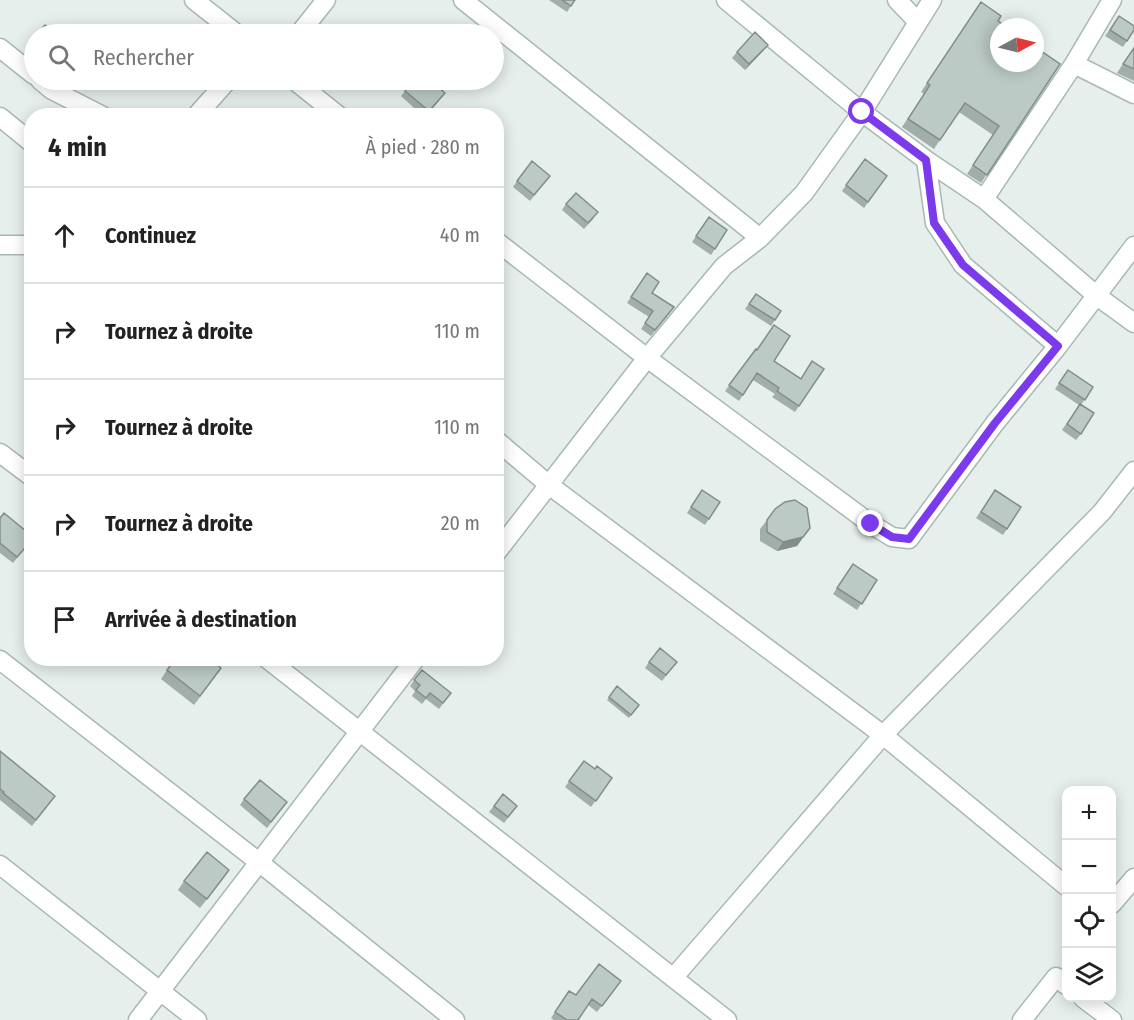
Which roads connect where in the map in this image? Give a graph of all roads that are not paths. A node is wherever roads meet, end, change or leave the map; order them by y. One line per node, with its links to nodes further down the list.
1 (194, 0): 9 (street)
2 (326, 0): 10 (street)
3 (463, 0): 11 (street)
4 (726, 0): 23 (street)
5 (897, 0): 8 (street)
6 (932, 0): 8 (street)
7 (1112, 0): 14 (street)
8 (918, 22): 23 (street)
9 (224, 24)
10 (307, 24)
11 (493, 24)
12 (504, 33): 28 (street)
13 (0, 48): 15 (street)
14 (1074, 64): 19 (street); 27 (street)
15 (24, 67)
16 (52, 90): 20 (street)
17 (219, 90): 21 (street)
18 (306, 90): 22 (street)
19 (1134, 94)
20 (87, 108)
21 (203, 108)
22 (329, 108)
23 (862, 112): 26 (street); 28 (street)
24 (0, 117): 25 (street)
25 (24, 136)
26 (926, 160): 27 (street); 35 (street)
27 (984, 199): 33 (street)
28 (760, 238): 36 (street)
29 (0, 245): 30 (street)
30 (24, 245)
31 (1134, 246): 33 (street)
32 (504, 247): 36 (street)
33 (1097, 296): 34 (street); 35 (street)
34 (1134, 323)
35 (1058, 346): 36 (street)
36 (647, 358): 41 (street)
37 (504, 447): 41 (street)
38 (0, 453): 39 (street)
39 (24, 471)
40 (1134, 471): 47 (street)
41 (549, 484): 42 (street); 47 (street)
42 (504, 543)
43 (0, 660): 48 (street)
44 (276, 666): 46 (street)
45 (410, 666): 46 (street)
46 (360, 731): 48 (street); 54 (street)
47 (883, 735): 51 (street); 54 (street)
48 (260, 863): 55 (street); 59 (street)
49 (0, 865): 55 (street)
50 (1134, 878): 52 (street)
51 (1062, 883)
52 (1116, 899)
53 (1062, 976): 61 (street)
54 (673, 978): 60 (street)
55 (160, 992): 57 (street); 58 (street)
56 (1088, 1002): 62 (street)
57 (138, 1020)
58 (197, 1020)
59 (454, 1020)
60 (728, 1020)
61 (1022, 1020)
62 (1112, 1020)

